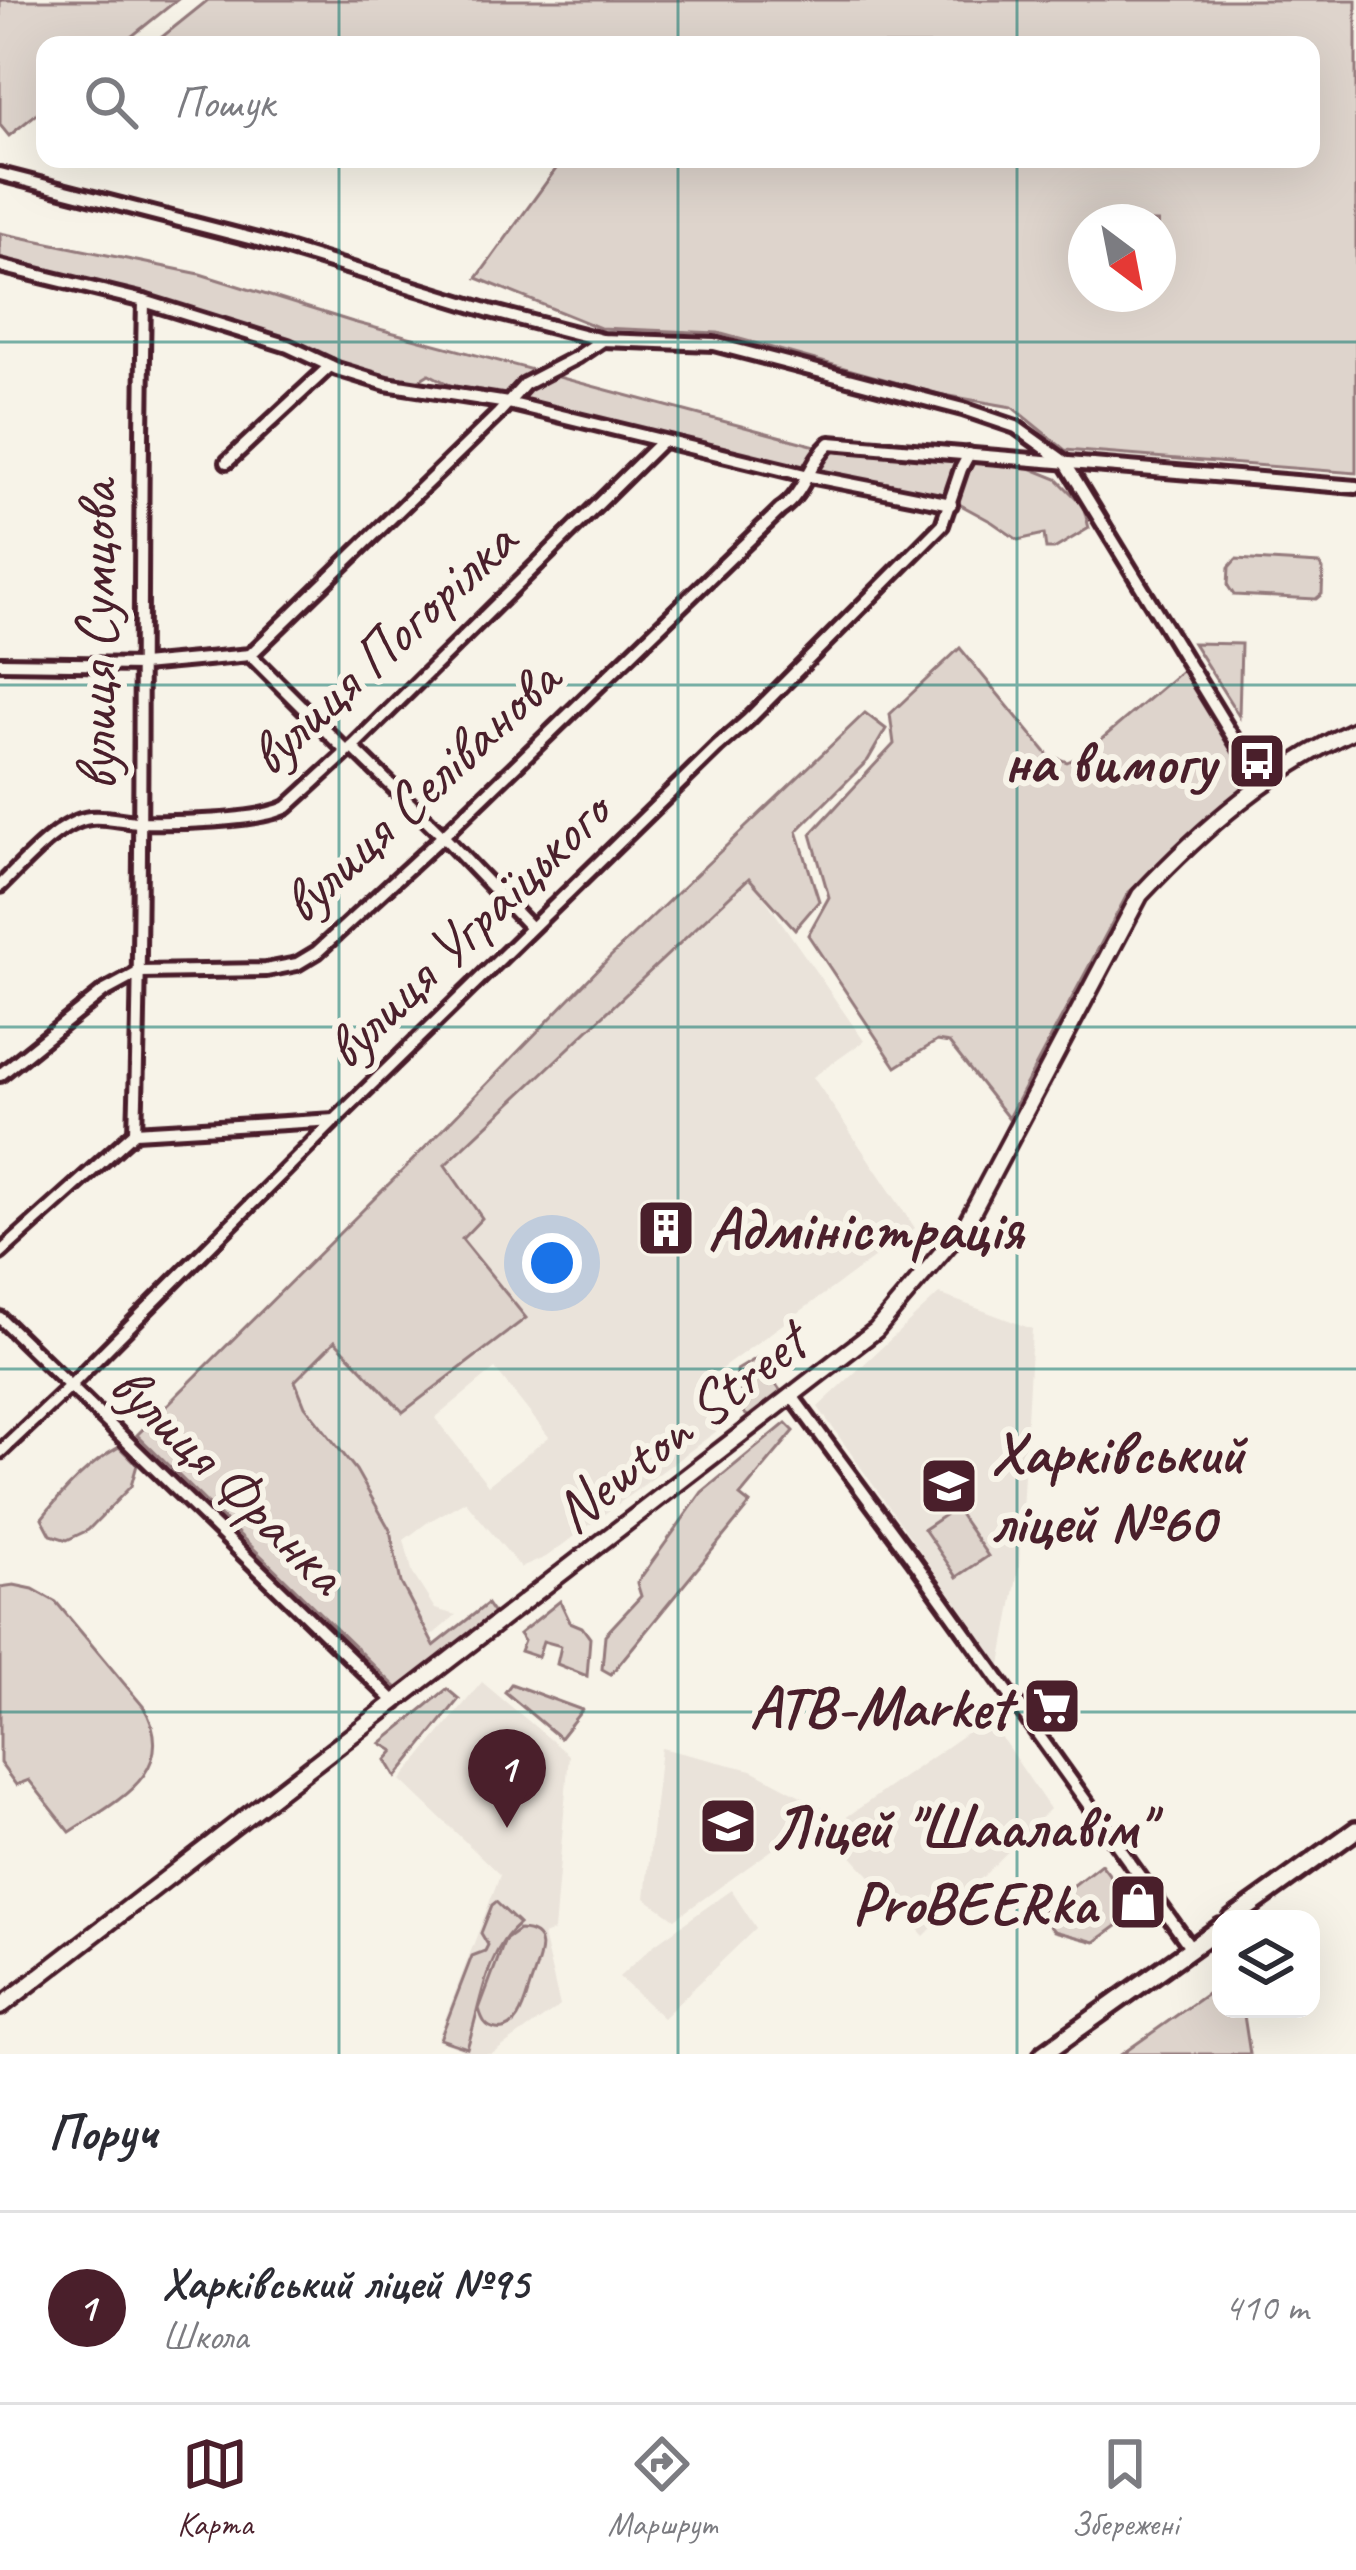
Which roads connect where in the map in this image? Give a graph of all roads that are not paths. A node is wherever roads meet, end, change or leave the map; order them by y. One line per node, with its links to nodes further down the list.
1 (0, 174): 4 (street)
2 (0, 266): 3 (street)
3 (144, 301): 5 (street); 16 (street, вулиця Сумцова)
4 (602, 340): 6 (street); 10 (street)
5 (330, 366): 6 (street); 9 (street)
6 (508, 403): 7 (street); 14 (street)
7 (662, 442): 11 (street); 18 (street, вулиця Погорілка)
8 (969, 454): 10 (street); 11 (street, вулиця Селіванова); 13 (street, вулиця Уграїцького)
9 (227, 462)
10 (1065, 462): 12 (street); 19 (street)
11 (808, 476): 13 (street); 21 (street, вулиця Селіванова)
12 (1356, 487)
13 (951, 504): 23 (street, вулиця Уграїцького)
14 (250, 655): 16 (street); 18 (street)
15 (0, 663): 16 (street)
16 (142, 665): 20 (street, вулиця Сумцова)
17 (1356, 729): 19 (street, Newton Street)
18 (350, 750): 20 (street, вулиця Погорілка); 21 (street)
19 (1261, 782): 31 (street, Newton Street)
20 (140, 822): 22 (street, вулиця Погорілка); 24 (street, вулиця Сумцова)
21 (443, 836): 23 (street); 24 (street, вулиця Селіванова)
22 (0, 886)
23 (531, 928): 26 (street, вулиця Уграїцького)
24 (140, 972): 25 (street); 27 (street, вулиця Сумцова)
25 (0, 1075)
26 (335, 1120): 27 (street); 30 (street, вулиця Уграїцького)
27 (135, 1132): 28 (street)
28 (0, 1253)
29 (0, 1318): 30 (street, вулиця Франка)
30 (70, 1386): 32 (street, вулиця Уграїцького); 33 (street, вулиця Франка)
31 (792, 1396): 33 (street, Newton Street); 37 (street)
32 (0, 1451)
33 (396, 1702): 38 (street, Newton Street)
34 (1356, 1830): 35 (main road)
35 (1245, 1910)
36 (1212, 1933): 37 (main road)
37 (1191, 1948): 39 (main road)
38 (0, 2007)
39 (1043, 2054)

